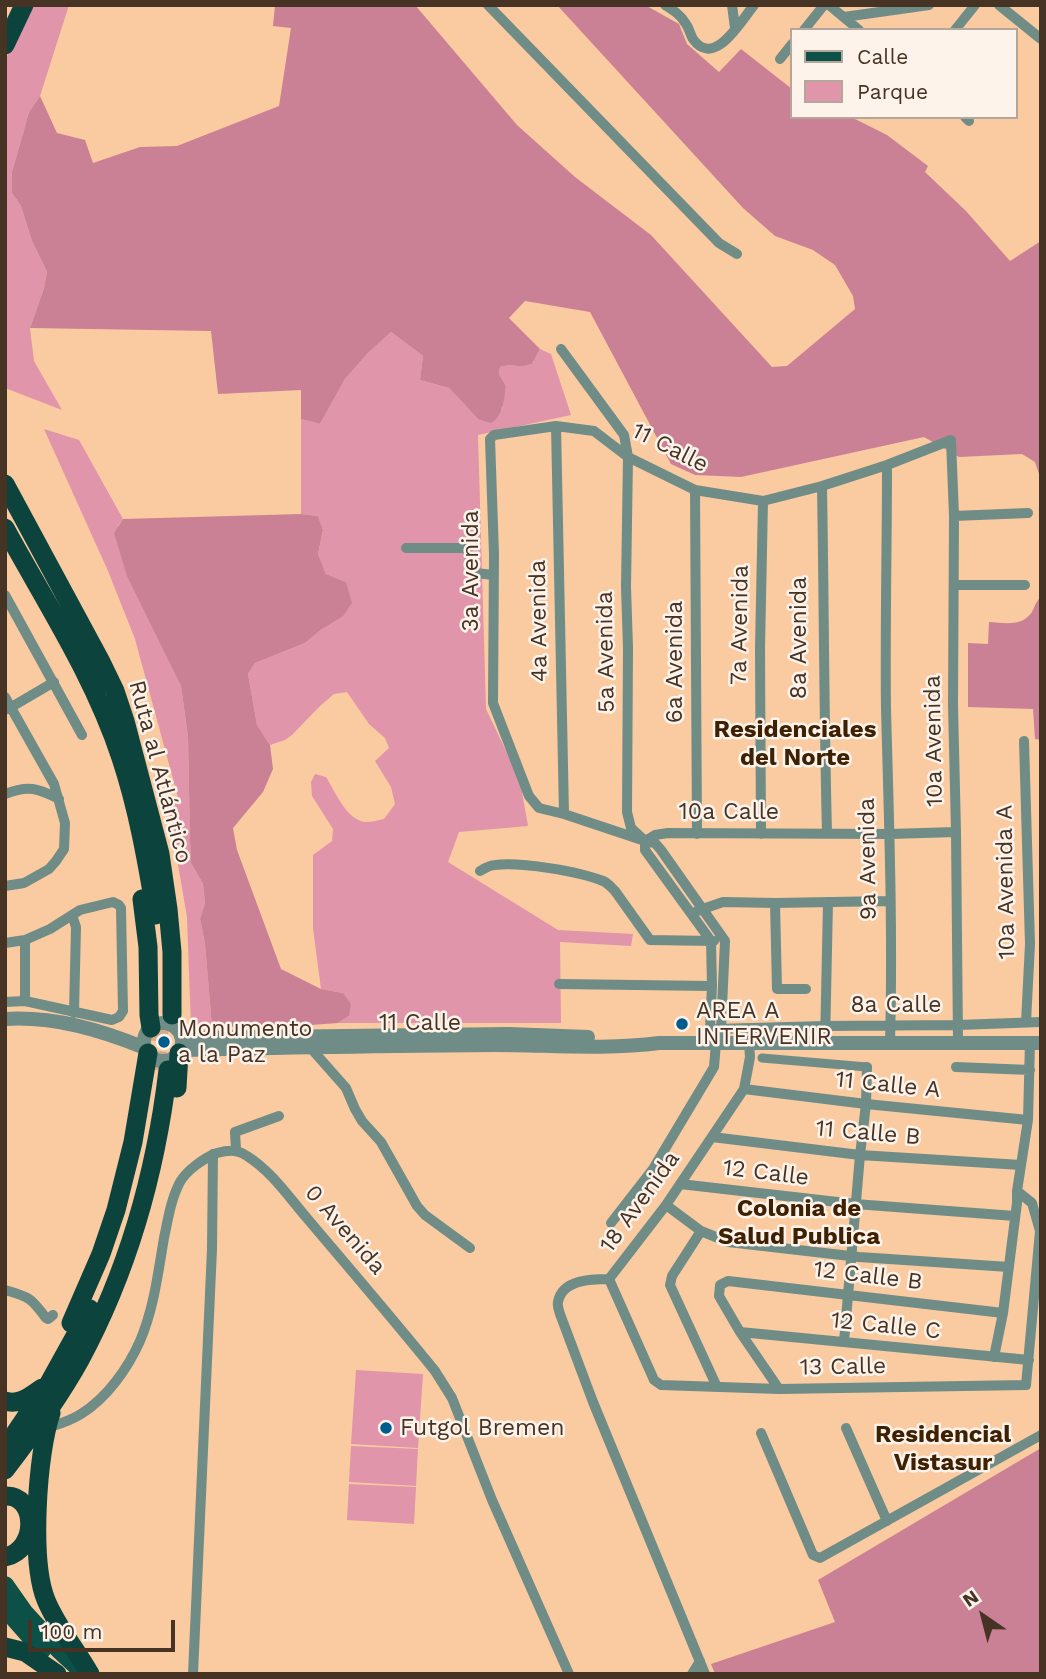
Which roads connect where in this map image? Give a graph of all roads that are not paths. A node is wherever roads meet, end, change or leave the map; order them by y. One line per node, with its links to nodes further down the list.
1 (24, 5): 17 (highway)
2 (488, 5): 20 (street)
3 (665, 5): 10 (street)
4 (732, 5): 12 (street)
5 (754, 5): 12 (street)
6 (827, 5): 11 (street); 13 (street)
7 (929, 5): 11 (street)
8 (975, 5): 15 (street)
9 (999, 5): 16 (street)
10 (676, 9): 12 (street)
11 (844, 17): 14 (street)
12 (735, 28)
13 (806, 28)
14 (857, 28)
15 (956, 28)
16 (1041, 39)
17 (5, 45)
18 (790, 46): 19 (street)
19 (780, 59)
20 (737, 254)
21 (561, 349): 25 (street)
22 (556, 426): 23 (street, 11 Calle); 25 (street, 11 Calle); 46 (street, 4a Avenida)
23 (490, 439): 35 (street, 3a Avenida)
24 (951, 440): 26 (street, 11 Calle); 32 (street, 10a Avenida)
25 (628, 457): 29 (street, 11 Calle); 52 (street, 5a Avenida)
26 (887, 465): 28 (street, 11 Calle); 51 (street, 9a Avenida)
27 (5, 484): 43 (highway, Ruta al Atlántico)
28 (822, 486): 30 (street, 11 Calle); 48 (street, 8a Avenida)
29 (695, 491): 30 (street, 11 Calle); 49 (street, 6a Avenida)
30 (763, 501): 50 (street, 7a Avenida)
31 (1028, 513): 32 (street)
32 (954, 516): 36 (street, 10a Avenida)
33 (5, 528): 43 (highway, Ruta al Atlántico)
34 (406, 548): 35 (street)
35 (493, 575): 46 (street, 3a Avenida)
36 (954, 585): 37 (street); 47 (street, 10a Avenida)
37 (1025, 585)
38 (5, 595): 39 (street)
39 (54, 682): 40 (street); 41 (street)
40 (7, 705): 45 (street)
41 (82, 735)
42 (1024, 741): 55 (street, 10a Avenida A)
43 (129, 761): 79 (highway); 79 (highway)
44 (5, 794): 45 (street)
45 (59, 799): 56 (street)
46 (564, 814): 52 (street)
47 (956, 832): 51 (street, 10a Calle); 78 (street, 10a Avenida)
48 (827, 833): 50 (street, 10a Calle); 51 (street, 10a Calle)
49 (697, 834): 50 (street, 10a Calle); 52 (street, 10a Calle)
50 (761, 834)
51 (890, 834): 57 (street, 9a Avenida)
52 (645, 841): 60 (street, 5a Avenida)
53 (480, 871): 63 (street)
54 (1041, 873): 55 (street)
55 (1028, 874): 66 (street, 10a Avenida A)
56 (5, 886)
57 (889, 901): 58 (street); 77 (street, 9a Avenida)
58 (828, 902): 59 (street); 76 (street)
59 (775, 903): 60 (street); 69 (street)
60 (697, 912): 63 (street, 5a Avenida); 64 (street, 5a Avenida)
61 (72, 915): 62 (street); 72 (street); 72 (street)
62 (25, 940): 65 (street); 70 (street)
63 (711, 941): 64 (street); 68 (street)
64 (725, 941): 80 (street)
65 (5, 943)
66 (1035, 944): 74 (street, 10a Avenida A)
67 (559, 984): 68 (street)
68 (712, 986): 80 (street)
69 (806, 989)
70 (25, 1001): 71 (street); 72 (street)
71 (5, 1002)
72 (77, 1018): 73 (street); 81 (street)
73 (5, 1019)
74 (1026, 1022): 75 (street, 8a Calle); 78 (street, 8a Calle)
75 (1041, 1022)
76 (825, 1026): 77 (street, 8a Calle); 80 (street, 8a Calle); 87 (street)
77 (890, 1026): 78 (street, 8a Calle); 86 (street, 9a Avenida)
78 (958, 1026): 83 (street, 10a Avenida)
79 (169, 1032): 81 (street); 82 (street, 11 Calle); 89 (street); 89 (street); 120 (highway)
80 (716, 1034): 82 (street, 11 Calle); 85 (street, 11 Calle); 107 (street)
81 (113, 1035): 89 (street)
82 (308, 1041): 109 (street)
83 (958, 1042): 84 (street, 11 Calle); 86 (street, 11 Calle)
84 (1035, 1042): 92 (street)
85 (749, 1043): 87 (street, 11 Calle); 93 (street, 18 Avenida)
86 (890, 1043): 87 (street, 11 Calle)
87 (825, 1044)
88 (762, 1058): 90 (street)
89 (154, 1060): 120 (highway); 122 (highway)
90 (867, 1067): 94 (street)
91 (956, 1067): 92 (street)
92 (1030, 1070): 96 (street)
93 (744, 1088): 94 (street, 11 Calle A); 97 (street, 18 Avenida)
94 (866, 1104): 96 (street, 11 Calle A); 100 (street)
95 (279, 1116): 98 (street)
96 (1028, 1121): 101 (street)
97 (712, 1137): 100 (street, 11 Calle B); 102 (street, 18 Avenida)
98 (236, 1150): 99 (street); 145 (street, 0 Avenida)
99 (213, 1154): 127 (street); 144 (street)
100 (860, 1155): 101 (street, 11 Calle B); 104 (street)
101 (1021, 1165): 103 (street)
102 (680, 1184): 104 (street, 12 Calle); 105 (street, 18 Avenida)
103 (1017, 1191): 106 (street); 121 (street)
104 (855, 1204): 106 (street, 12 Calle); 110 (street)
105 (666, 1205): 108 (street); 112 (street, 18 Avenida)
106 (1014, 1216): 111 (street)
107 (611, 1223)
108 (701, 1231): 110 (street); 124 (street)
109 (470, 1248)
110 (850, 1256): 111 (street); 114 (street)
111 (1009, 1267): 115 (street)
112 (609, 1279): 123 (street, 18 Avenida); 139 (street)
113 (5, 1290): 116 (street)
114 (847, 1295): 115 (street, 12 Calle B); 117 (street, 12 Calle B); 118 (street)
115 (1003, 1313): 119 (street)
116 (53, 1315)
117 (740, 1332): 118 (street, 12 Calle C); 125 (street)
118 (844, 1342): 119 (street, 12 Calle C)
119 (994, 1357): 121 (street, 12 Calle C)
120 (80, 1359): 122 (highway)
121 (1029, 1360): 125 (street, 13 Calle)
122 (56, 1380): 126 (highway); 127 (highway); 131 (highway); 132 (highway)
123 (661, 1385): 124 (street, 13 Calle)
124 (717, 1387): 125 (street, 13 Calle)
125 (779, 1389)
126 (5, 1401)
127 (47, 1428): 143 (highway)
128 (846, 1428): 134 (street)
129 (761, 1433): 134 (street)
130 (1041, 1435): 134 (street)
131 (5, 1448)
132 (5, 1470)
133 (5, 1496): 135 (highway)
134 (887, 1521)
135 (5, 1557)
136 (5, 1585): 142 (main road)
137 (5, 1608): 141 (main road)
138 (5, 1647): 140 (highway)
139 (700, 1661): 146 (street); 147 (street)
140 (57, 1674)
141 (64, 1674)
142 (85, 1674)
143 (90, 1674)
144 (192, 1674)
145 (569, 1674)
146 (692, 1674)
147 (705, 1674)

